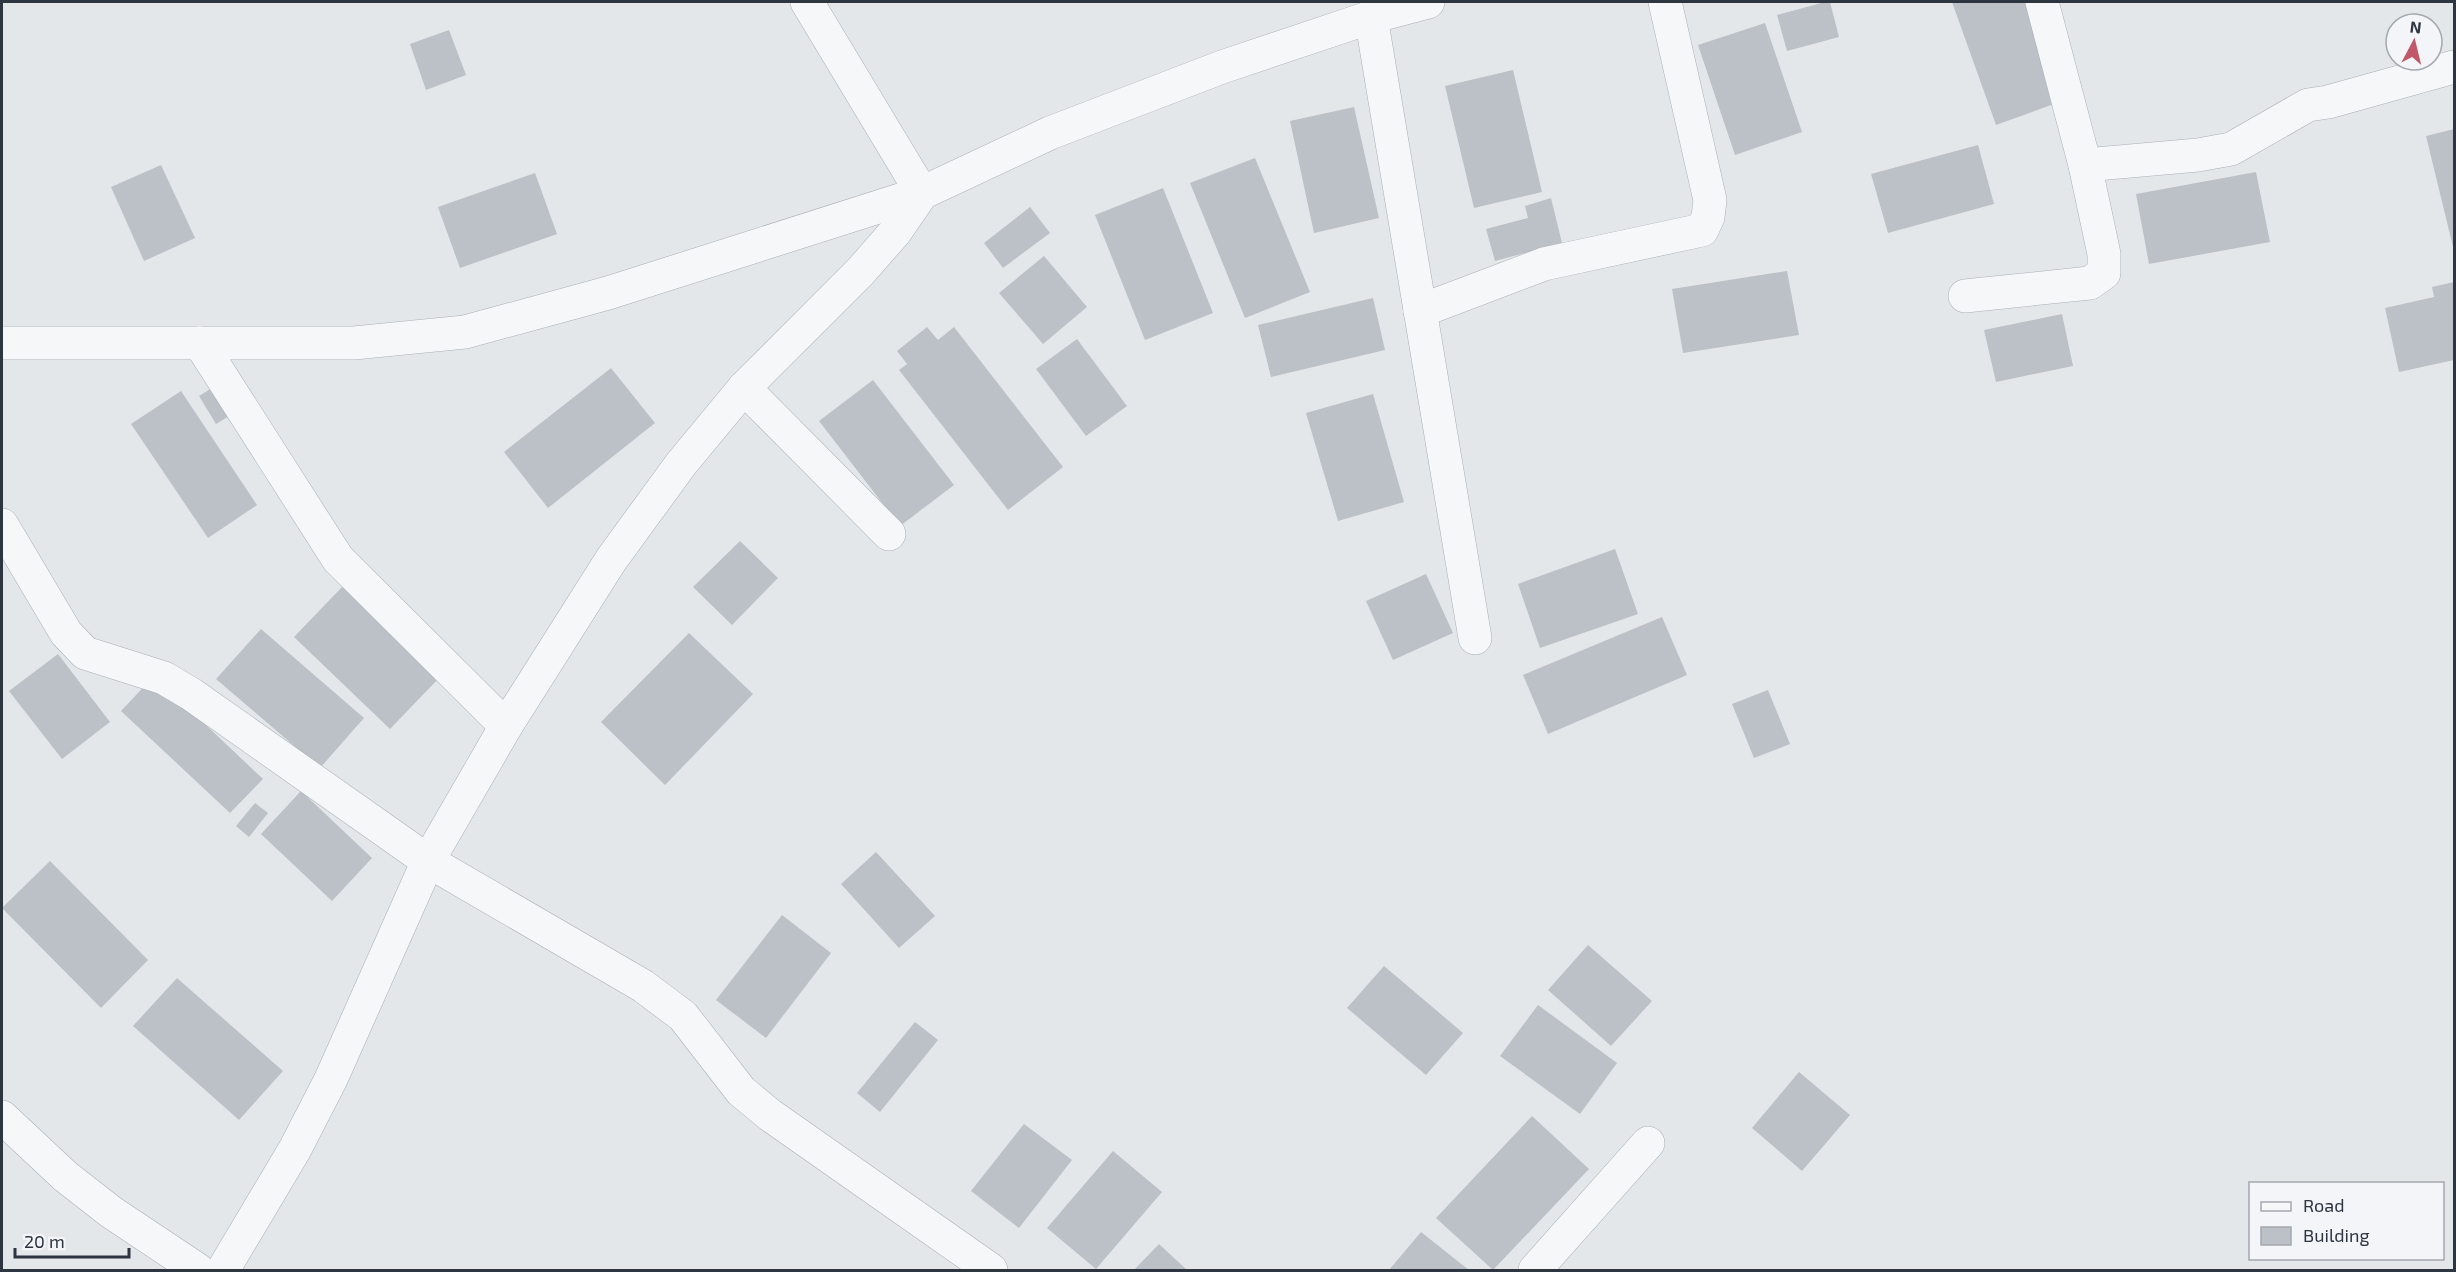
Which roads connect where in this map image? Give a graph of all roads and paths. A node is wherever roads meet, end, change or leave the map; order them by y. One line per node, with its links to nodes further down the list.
1 (807, 2): 8 (street)
2 (1428, 2): 5 (street)
3 (1665, 2): 10 (street)
4 (2042, 2): 7 (street)
5 (1371, 17): 8 (street); 10 (street)
6 (2454, 67): 7 (street)
7 (2085, 165): 9 (street)
8 (922, 193): 12 (street); 13 (street)
9 (1965, 296)
10 (1420, 311): 16 (street)
11 (2, 343): 12 (street)
12 (200, 343): 17 (street)
13 (744, 388): 15 (street); 17 (street)
14 (2, 525): 18 (street)
15 (889, 534)
16 (1475, 638)
17 (506, 726): 18 (street)
18 (428, 861): 22 (street); 23 (street)
19 (2, 1117): 21 (street)
20 (1648, 1143): 24 (street)
21 (198, 1270)
22 (223, 1270)
23 (991, 1270)
24 (1535, 1270)

